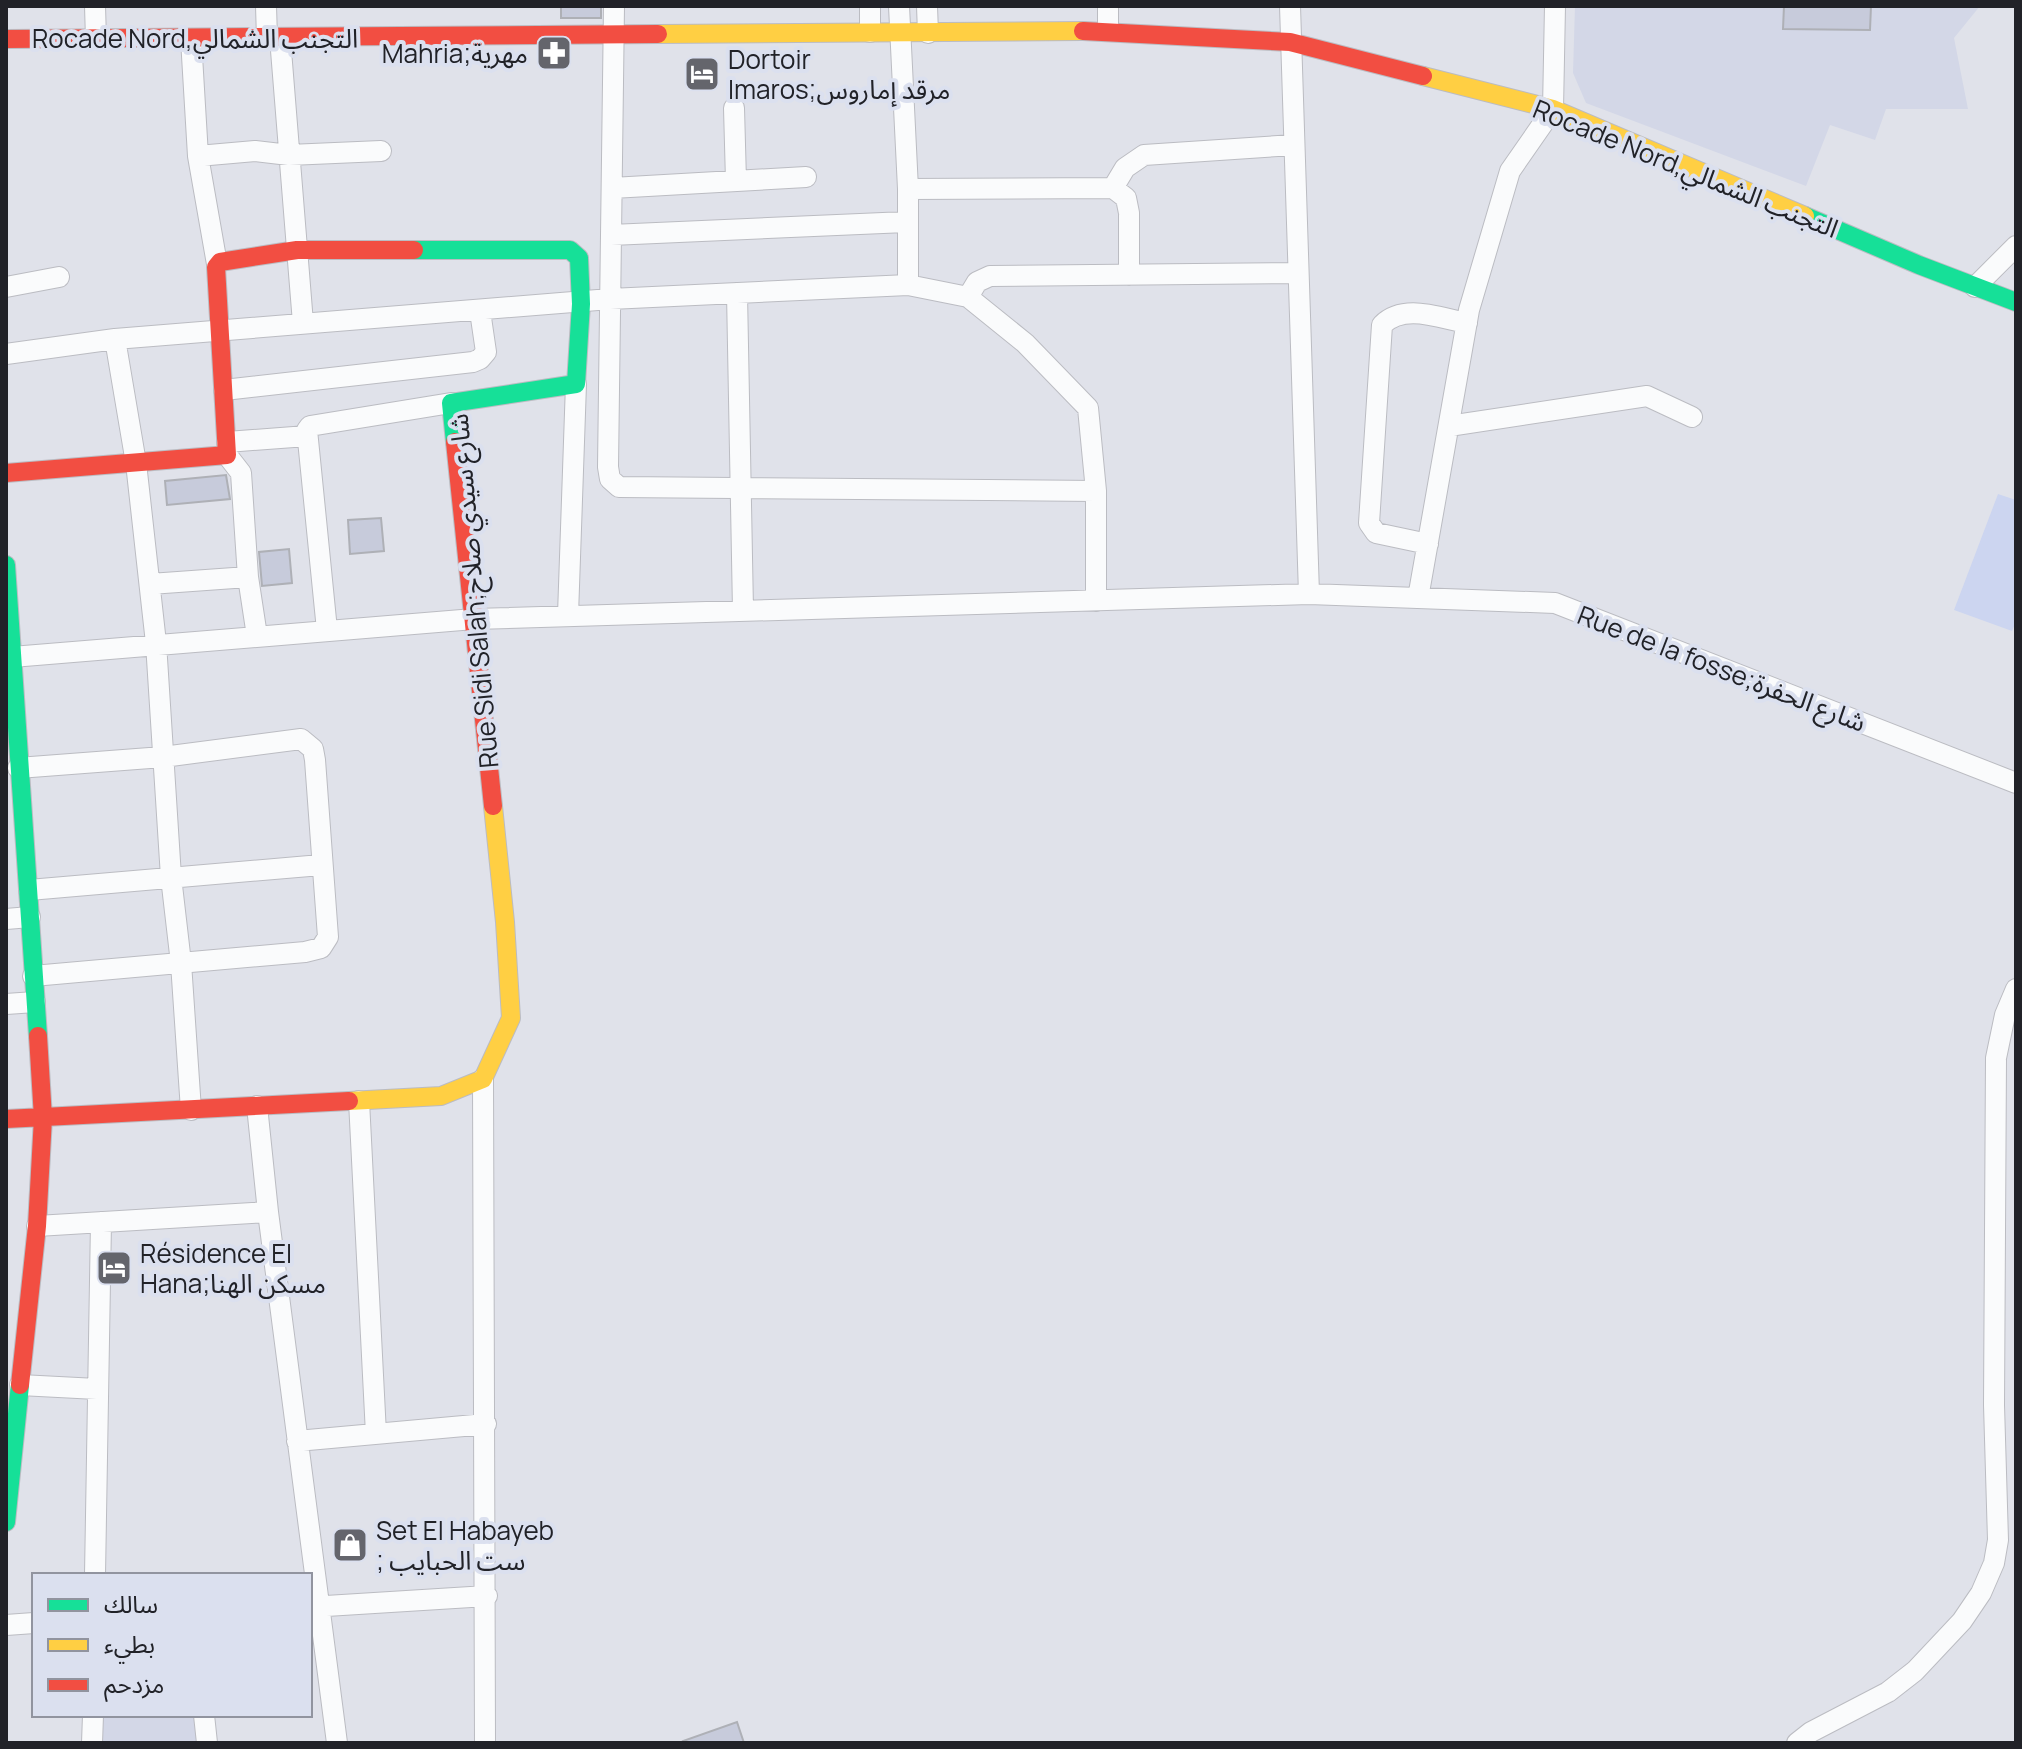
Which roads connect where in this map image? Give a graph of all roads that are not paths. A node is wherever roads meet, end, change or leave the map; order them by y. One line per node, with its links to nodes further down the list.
1 (95, 6): 17 (street)
2 (266, 6): 15 (street)
3 (614, 6): 14 (street)
4 (870, 6): 11 (street)
5 (899, 6): 12 (street)
6 (927, 6): 13 (street)
7 (1108, 6): 10 (street)
8 (1290, 6): 19 (street)
9 (1555, 6): 21 (street)
10 (1108, 31): 13 (street, Rocade Nord,التجنب الشمالي); 19 (street, Rocade Nord,التجنب الشمالي)
11 (870, 32): 12 (street, Rocade Nord,التجنب الشمالي); 14 (street, Rocade Nord,التجنب الشمالي)
12 (901, 33): 13 (street, Rocade Nord,التجنب الشمالي); 30 (street)
13 (928, 33)
14 (613, 35): 15 (street, Rocade Nord,التجنب الشمالي); 28 (street)
15 (273, 38): 18 (street, Rocade Nord,التجنب الشمالي); 24 (street)
16 (6, 39): 17 (street, Rocade Nord,التجنب الشمالي)
17 (96, 39): 18 (street, Rocade Nord,التجنب الشمالي)
18 (191, 39): 25 (street)
19 (1290, 42): 21 (street, Rocade Nord,التجنب الشمالي); 22 (street)
20 (734, 108): 27 (street)
21 (1553, 109): 41 (street, Rocade Nord,التجنب الشمالي); 49 (street)
22 (1294, 145): 29 (street); 36 (street)
23 (381, 151): 24 (street)
24 (289, 155): 25 (street); 34 (street)
25 (198, 156): 35 (street)
26 (806, 177): 27 (street)
27 (736, 181): 28 (street)
28 (612, 188): 32 (street)
29 (1113, 188): 30 (street); 37 (street)
30 (908, 189): 31 (street)
31 (906, 222): 32 (street); 39 (street)
32 (611, 235): 44 (street)
33 (2016, 246): 41 (street)
34 (297, 250): 35 (street); 46 (street); 48 (street)
35 (217, 264): 50 (street)
36 (1298, 273): 37 (street); 68 (street)
37 (1129, 275): 43 (street)
38 (59, 277): 40 (street)
39 (908, 285): 42 (street); 43 (street)
40 (6, 287)
41 (1975, 287): 45 (street, Rocade Nord,التجنب الشمالي)
42 (737, 293): 44 (street); 62 (street)
43 (968, 297): 63 (street)
44 (610, 299): 46 (street); 62 (street)
45 (2016, 302)
46 (581, 304): 47 (street); 53 (street)
47 (480, 311): 48 (street); 54 (street)
48 (303, 323): 50 (street)
49 (1467, 323): 57 (street); 64 (street)
50 (220, 329): 51 (street); 54 (street)
51 (115, 339): 52 (street); 60 (street)
52 (6, 354)
53 (576, 384): 55 (street, Rue Sidi Salah;شارع سيدي صلاح); 72 (street)
54 (224, 390): 59 (street)
55 (451, 403): 58 (street); 73 (street, Rue Sidi Salah;شارع سيدي صلاح)
56 (1692, 417): 57 (street)
57 (1449, 426): 64 (street)
58 (307, 436): 59 (street); 74 (street)
59 (227, 449): 60 (street); 66 (street)
60 (136, 463): 61 (street); 67 (street)
61 (6, 473)
62 (740, 487): 63 (street); 71 (street)
63 (1096, 491): 70 (street)
64 (1428, 544): 69 (street)
65 (6, 565): 77 (street)
66 (248, 577): 67 (street); 75 (street)
67 (150, 584): 76 (street)
68 (1309, 594): 69 (street, Rue de la fosse;شارع الحفرة); 70 (street, Rue de la fosse;شارع الحفرة)
69 (1418, 598): 81 (street, Rue de la fosse;شارع الحفرة)
70 (1096, 601): 71 (street, Rue de la fosse;شارع الحفرة)
71 (743, 610): 72 (street, Rue de la fosse;شارع الحفرة)
72 (568, 615): 73 (street, Rue de la fosse;شارع الحفرة)
73 (474, 619): 74 (street, Rue de la fosse;شارع الحفرة); 93 (street, Rue Sidi Salah;شارع سيدي صلاح)
74 (327, 630): 75 (street, Rue de la fosse;شارع الحفرة)
75 (257, 636): 76 (street, Rue de la fosse;شارع الحفرة)
76 (156, 643): 77 (street, Rue de la fosse;شارع الحفرة); 79 (street)
77 (10, 651): 78 (street)
78 (12, 729): 80 (street)
79 (163, 757): 80 (street); 83 (street); 84 (street)
80 (18, 768): 82 (street)
81 (2016, 783)
82 (15, 828): 85 (street)
83 (321, 865): 84 (street); 88 (street)
84 (171, 877): 85 (street); 88 (street)
85 (29, 890): 86 (street)
86 (30, 917): 87 (street); 89 (street)
87 (6, 919)
88 (181, 963): 89 (street); 96 (street)
89 (33, 976): 91 (street)
90 (2016, 989): 121 (street)
91 (35, 1002): 92 (street); 97 (street)
92 (6, 1004)
93 (483, 1079): 94 (street); 104 (street)
94 (359, 1101): 95 (street); 105 (street)
95 (257, 1106): 96 (street); 99 (street)
96 (191, 1110): 97 (street)
97 (43, 1118): 98 (street); 101 (street)
98 (6, 1119)
99 (268, 1212): 100 (street); 106 (street)
100 (101, 1222): 101 (street); 103 (street)
101 (37, 1226): 102 (street)
102 (20, 1385): 103 (street); 107 (street)
103 (97, 1389): 109 (street)
104 (486, 1424): 105 (street); 111 (street)
105 (376, 1434): 106 (street)
106 (297, 1441): 110 (street)
107 (6, 1515): 108 (street)
108 (6, 1522)
109 (95, 1573)
110 (311, 1573)
111 (487, 1596): 112 (street); 120 (street)
112 (314, 1607): 119 (street)
113 (32, 1623): 114 (street)
114 (6, 1625)
115 (93, 1717): 117 (street)
116 (204, 1717): 118 (street)
117 (92, 1743)
118 (207, 1743)
119 (337, 1743)
120 (485, 1743)
121 (1797, 1743)

